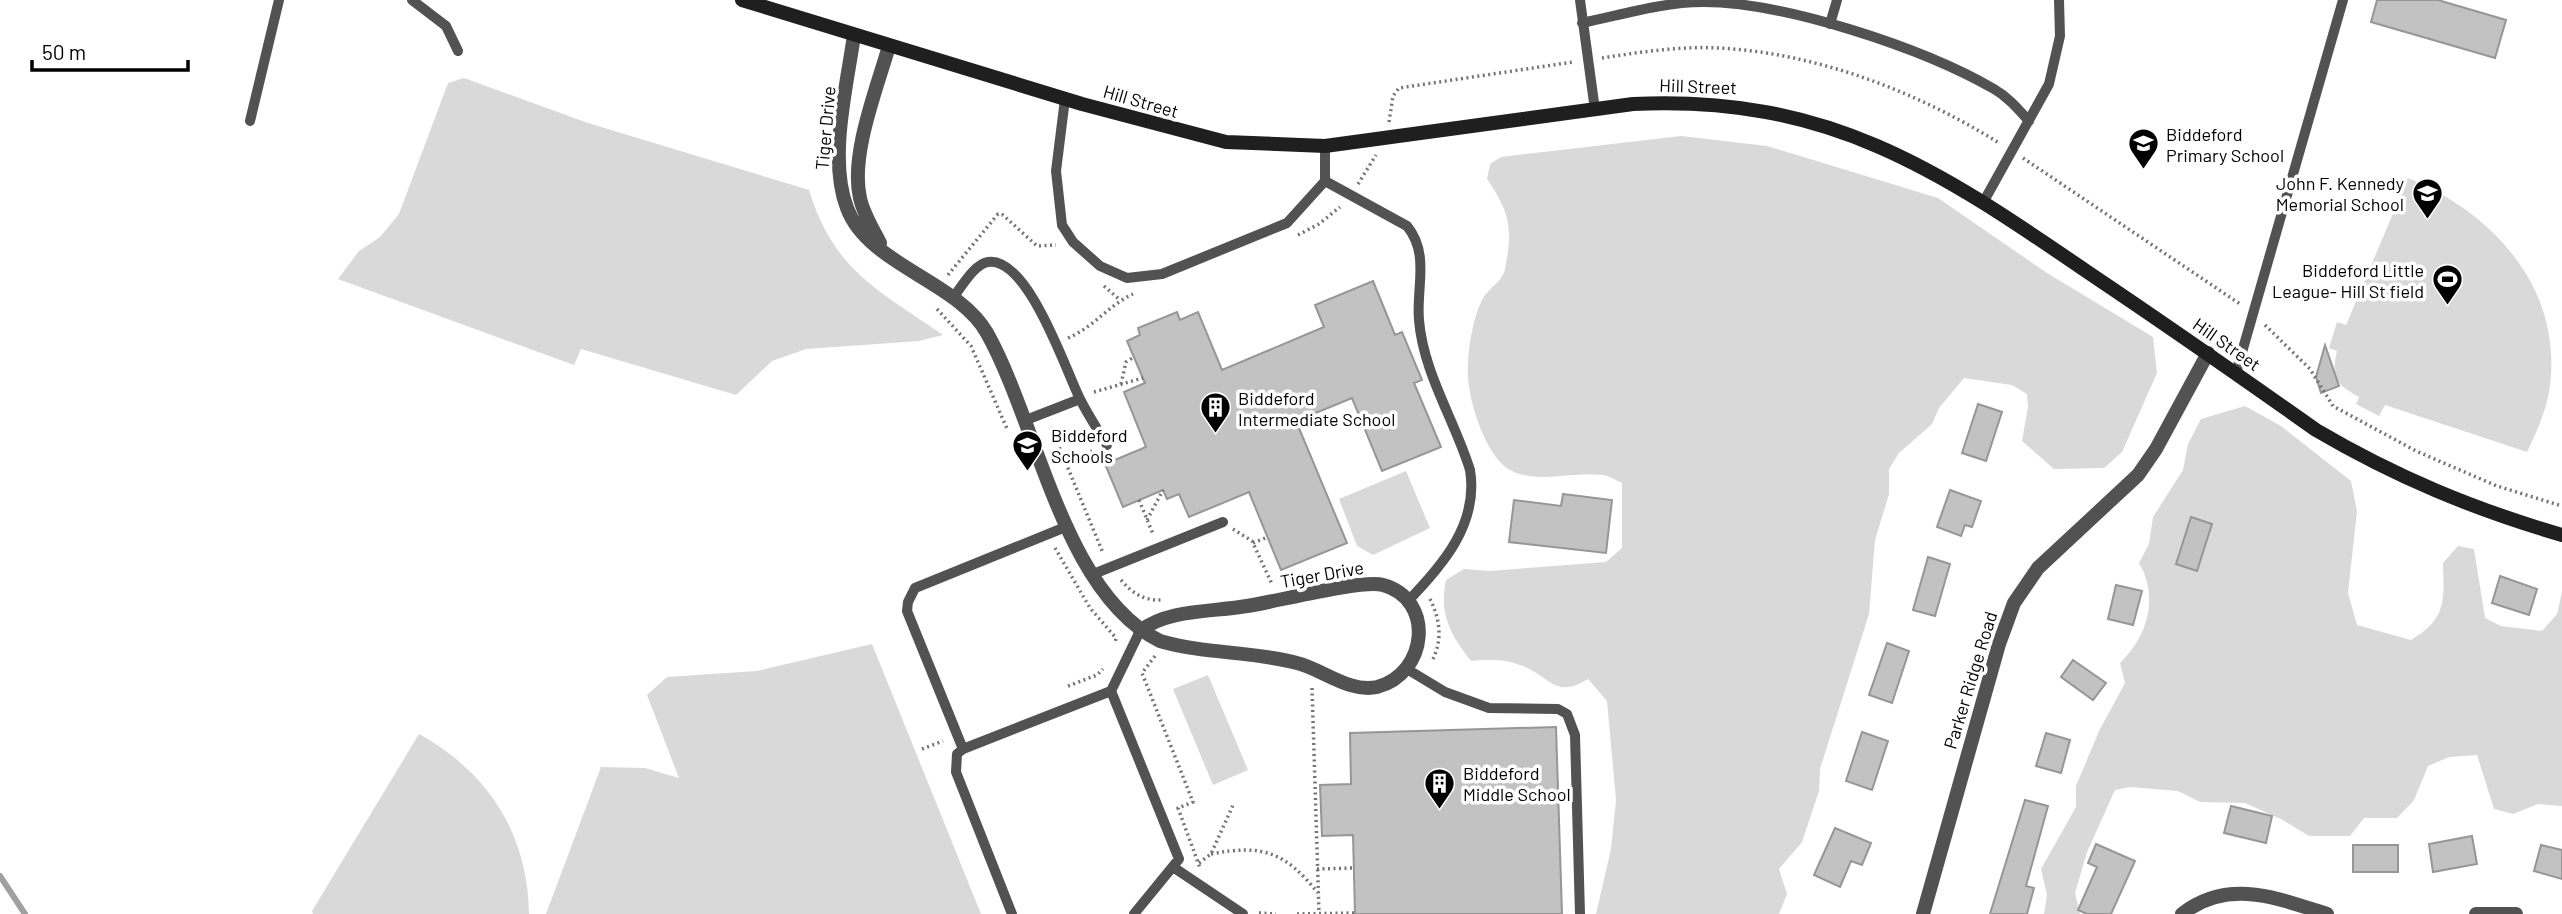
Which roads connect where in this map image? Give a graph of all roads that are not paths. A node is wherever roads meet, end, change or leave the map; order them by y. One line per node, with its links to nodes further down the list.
1 (279, 0): 16 (lane)
2 (412, 0): 13 (lane)
3 (742, 0): 11 (street, Hill Street)
4 (1580, 0): 9 (lane)
5 (1837, 0): 10 (lane)
6 (2059, 0): 17 (lane)
7 (2343, 0): 24 (lane)
8 (1703, 1): 9 (lane); 10 (lane)
9 (1582, 23): 15 (lane)
10 (1830, 24): 17 (lane)
11 (854, 35): 12 (street, Hill Street); 21 (street, Tiger Drive)
12 (889, 46): 14 (street, Hill Street); 21 (street, Tiger Drive)
13 (458, 51)
14 (1065, 99): 18 (street, Hill Street); 19 (lane)
15 (1595, 110): 18 (street, Hill Street); 20 (street, Hill Street)
16 (250, 121)
17 (2029, 121): 20 (lane)
18 (1325, 146): 19 (lane)
19 (1325, 181): 32 (lane)
20 (1984, 201): 23 (street, Hill Street)
21 (883, 250): 22 (street, Tiger Drive)
22 (952, 299): 25 (lane); 26 (street, Tiger Drive)
23 (2208, 353): 24 (street, Hill Street); 42 (street, Parker Ridge Road)
24 (2236, 373): 30 (street, Hill Street)
25 (1080, 399): 26 (lane); 27 (lane)
26 (1026, 421): 29 (street, Tiger Drive)
27 (1107, 445)
28 (1223, 522): 31 (lane)
29 (1068, 526): 31 (street, Tiger Drive); 36 (lane)
30 (2562, 535)
31 (1091, 575): 33 (street, Tiger Drive)
32 (1407, 603): 33 (street, Tiger Drive); 34 (street)
33 (1140, 631): 34 (street, Tiger Drive); 35 (lane)
34 (1406, 669): 41 (lane)
35 (1111, 691): 36 (lane); 37 (lane)
36 (963, 749): 38 (lane)
37 (1173, 867): 39 (lane); 40 (lane)
38 (1012, 914)
39 (1134, 914)
40 (1243, 914)
41 (1580, 914)
42 (1923, 914)
43 (2182, 914): 44 (street)
44 (2327, 914)
45 (2476, 914): 46 (street)
46 (2516, 914)

